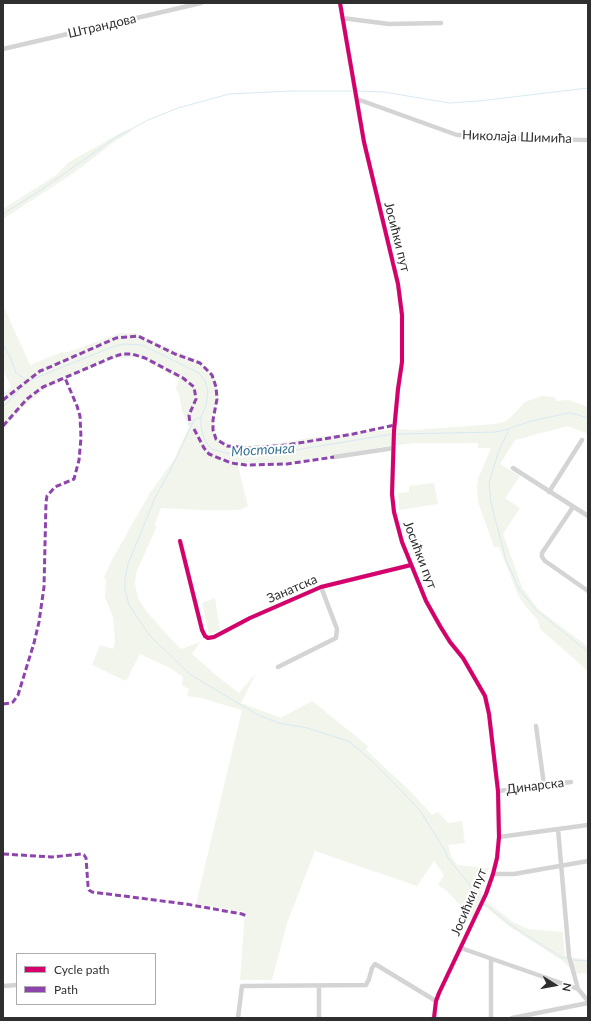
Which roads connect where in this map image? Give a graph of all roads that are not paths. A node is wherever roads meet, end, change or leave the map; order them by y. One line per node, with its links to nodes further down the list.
1 (201, 3): 5 (street, Штрандова)
2 (340, 3): 3 (street, Јосићки пут)
3 (342, 18): 4 (street); 6 (street, Јосићки пут)
4 (441, 23)
5 (3, 49)
6 (356, 98): 7 (street, Николаја Шимића); 9 (street, Јосићки пут)
7 (588, 140)
8 (582, 440): 12 (street)
9 (394, 446): 10 (street); 16 (street, Јосићки пут)
10 (334, 457)
11 (514, 468): 12 (street)
12 (549, 492): 13 (street)
13 (573, 507): 14 (street); 18 (street)
14 (588, 516)
15 (180, 541): 17 (street, Занатска)
16 (411, 565): 17 (street, Занатска); 23 (street, Јосићки пут)
17 (321, 586): 19 (street)
18 (588, 590)
19 (278, 667)
20 (536, 726): 22 (street)
21 (571, 782): 22 (street, Динарска)
22 (544, 785): 23 (street, Динарска)
23 (498, 791): 26 (street, Јосићки пут)
24 (588, 825): 25 (street)
25 (558, 829): 26 (street); 28 (street)
26 (499, 837): 29 (street, Јосићки пут)
27 (588, 861): 28 (street)
28 (561, 867): 29 (street); 35 (street)
29 (493, 874): 30 (street, Јосићки пут)
30 (461, 948): 31 (street); 36 (street, Јосићки пут)
31 (491, 959): 35 (street); 41 (street)
32 (16, 985): 33 (street)
33 (3, 986)
34 (319, 986): 36 (street); 38 (street); 39 (street)
35 (578, 989): 37 (street)
36 (436, 1001): 40 (street, Јосићки пут)
37 (588, 1002): 42 (street)
38 (238, 1018)
39 (319, 1018)
40 (434, 1018)
41 (491, 1018)
42 (512, 1018)

